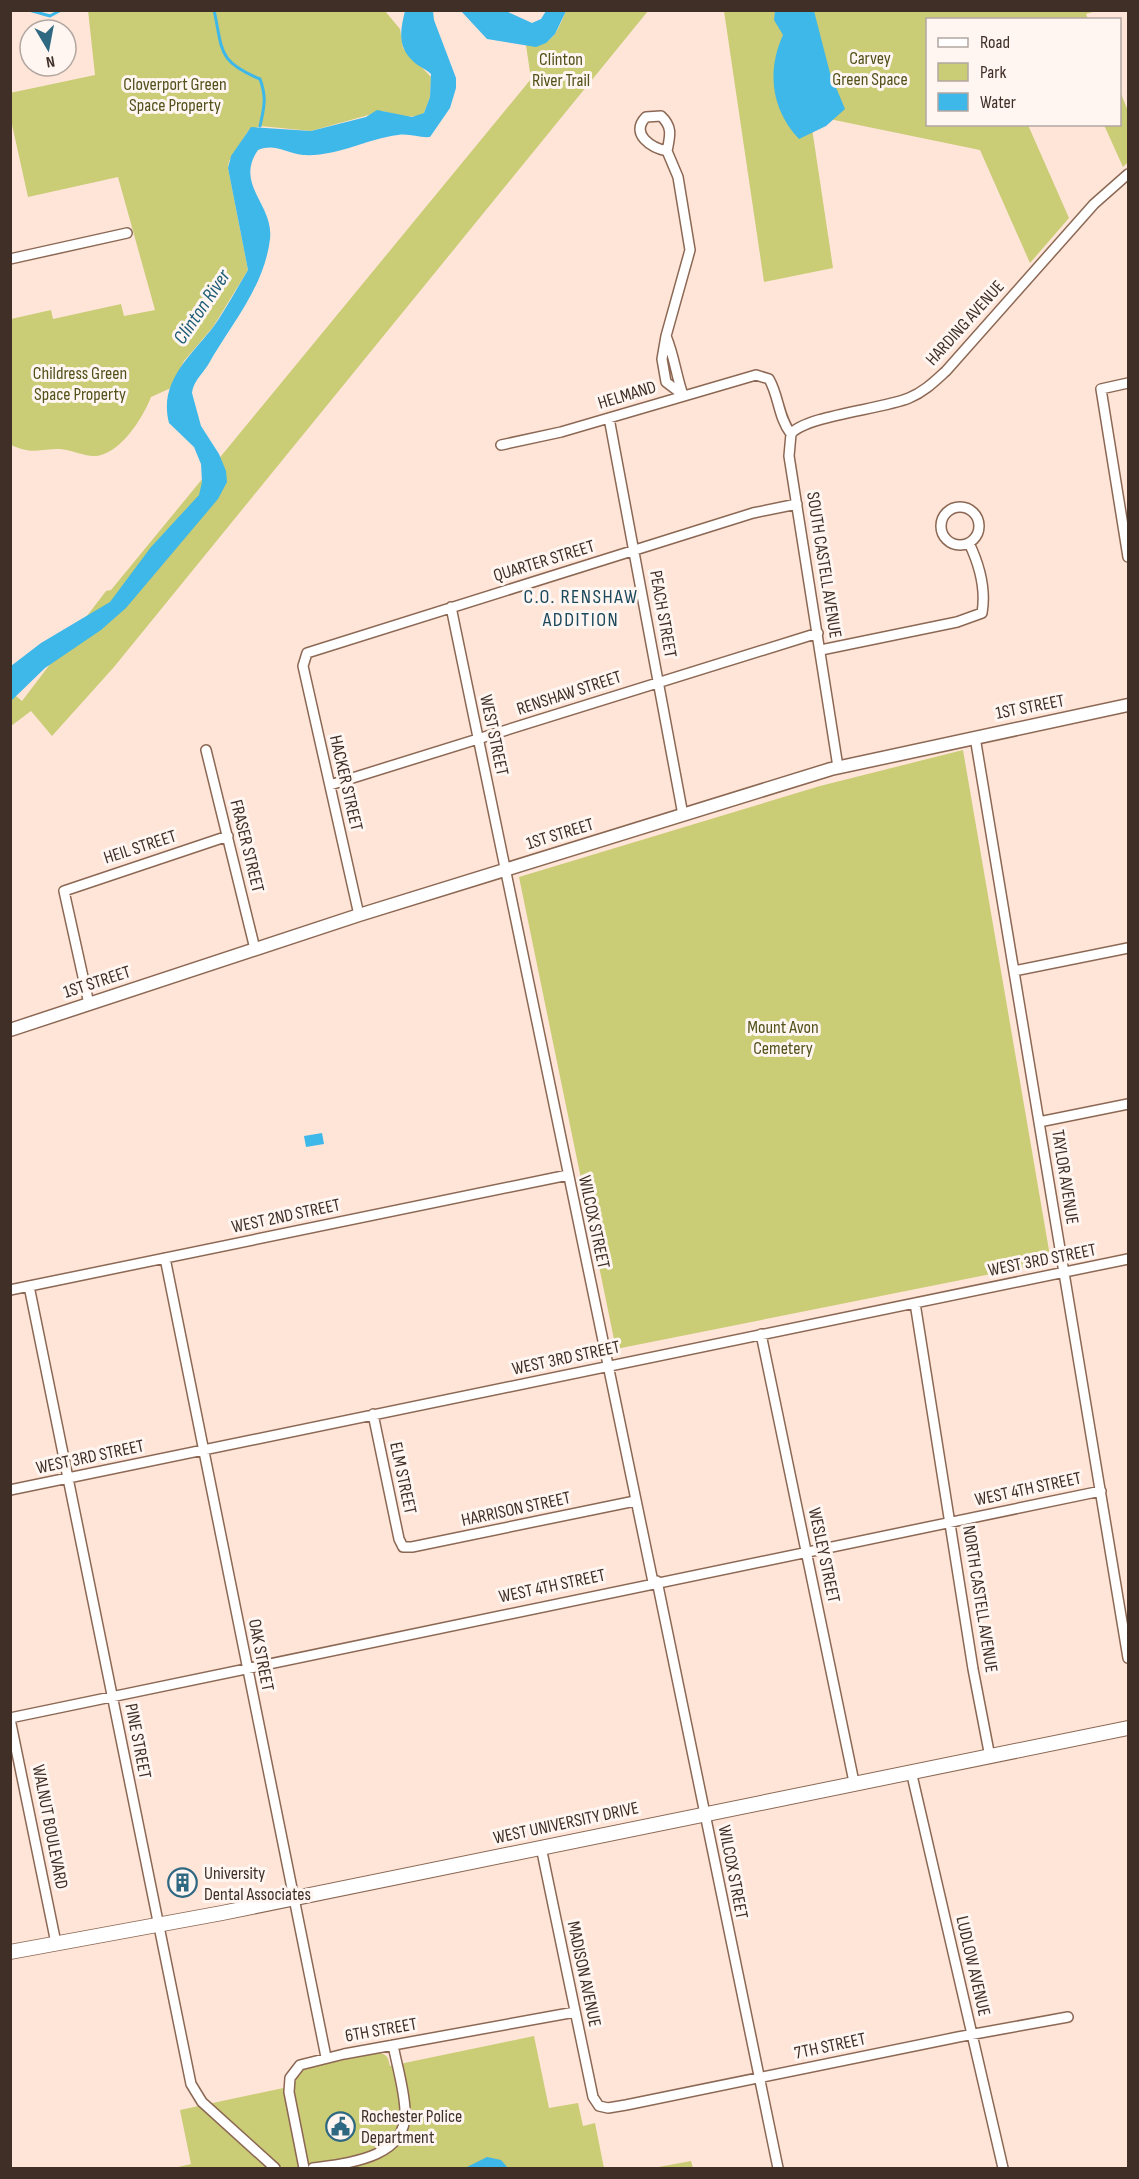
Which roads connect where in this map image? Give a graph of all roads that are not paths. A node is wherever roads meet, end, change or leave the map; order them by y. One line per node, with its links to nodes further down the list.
1 (667, 151): 7 (street)
2 (1128, 174): 9 (street, HARDING AVENUE)
3 (127, 233): 4 (street)
4 (10, 259)
5 (764, 376): 7 (street, HELMAND); 9 (street, SOUTH CASTELL AVENUE)
6 (1128, 383): 14 (street)
7 (683, 395): 8 (street, HELMAND)
8 (609, 418): 10 (street, HELMAND); 13 (street, PEACH STREET)
9 (791, 434): 11 (street, SOUTH CASTELL AVENUE)
10 (501, 445)
11 (797, 504): 13 (street, QUARTER STREET); 16 (street, SOUTH CASTELL AVENUE)
12 (969, 543): 12 (street); 17 (street)
13 (634, 550): 15 (street, QUARTER STREET); 19 (street, PEACH STREET)
14 (1128, 557)
15 (451, 607): 18 (street, QUARTER STREET); 22 (street, WEST STREET)
16 (818, 633): 17 (street, SOUTH CASTELL AVENUE); 19 (street, RENSHAW STREET)
17 (821, 650): 24 (street, SOUTH CASTELL AVENUE)
18 (304, 658): 25 (street, HACKER STREET)
19 (658, 682): 22 (street, RENSHAW STREET); 26 (street, PEACH STREET)
20 (1128, 705): 21 (street, 1ST STREET)
21 (975, 736): 24 (street, 1ST STREET); 32 (street, TAYLOR AVENUE)
22 (477, 739): 25 (street, RENSHAW STREET); 28 (street, WEST STREET)
23 (206, 750): 27 (street, FRASER STREET)
24 (838, 767): 26 (street, 1ST STREET)
25 (330, 785): 29 (street, HACKER STREET)
26 (683, 815): 28 (street, 1ST STREET)
27 (228, 836): 31 (street, FRASER STREET); 33 (street, HEIL STREET)
28 (505, 869): 29 (street, 1ST STREET); 37 (street, WILCOX STREET)
29 (360, 915): 31 (street, 1ST STREET)
30 (1128, 948): 32 (street)
31 (255, 950): 33 (street, 1ST STREET)
32 (1014, 971): 36 (street, TAYLOR AVENUE)
33 (89, 1004): 34 (street, 1ST STREET)
34 (10, 1030)
35 (1128, 1104): 36 (street)
36 (1039, 1122): 40 (street, TAYLOR AVENUE)
37 (568, 1175): 38 (street, WEST 2ND STREET); 45 (street, WILCOX STREET)
38 (165, 1258): 41 (street, WEST 2ND STREET); 47 (street, OAK STREET)
39 (1128, 1259): 40 (street, WEST 3RD STREET)
40 (1064, 1272): 43 (street, WEST 3RD STREET); 50 (street, TAYLOR AVENUE)
41 (29, 1286): 42 (street, WEST 2ND STREET); 48 (street, PINE STREET)
42 (10, 1290)
43 (915, 1303): 44 (street, WEST 3RD STREET); 52 (street, NORTH CASTELL AVENUE)
44 (761, 1334): 45 (street, WEST 3RD STREET); 54 (street, WESLEY STREET)
45 (607, 1366): 46 (street, WEST 3RD STREET); 51 (street, WILCOX STREET)
46 (373, 1414): 47 (street, WEST 3RD STREET); 53 (street, ELM STREET)
47 (203, 1450): 48 (street, WEST 3RD STREET); 57 (street, OAK STREET)
48 (68, 1479): 49 (street, WEST 3RD STREET); 58 (street, PINE STREET)
49 (10, 1491)
50 (1101, 1491): 52 (street, WEST 4TH STREET); 56 (street, TAYLOR AVENUE)
51 (635, 1501): 53 (street, HARRISON STREET); 55 (street, WILCOX STREET)
52 (951, 1521): 54 (street, WEST 4TH STREET); 61 (street, NORTH CASTELL AVENUE)
53 (403, 1547)
54 (806, 1551): 55 (street, WEST 4TH STREET); 63 (street, WESLEY STREET)
55 (655, 1582): 57 (street, WEST 4TH STREET); 64 (street, WILCOX STREET)
56 (1128, 1658)
57 (247, 1667): 58 (street, WEST 4TH STREET); 66 (street, OAK STREET)
58 (113, 1695): 59 (street, WEST 4TH STREET); 67 (street, PINE STREET)
59 (10, 1718): 68 (street, WALNUT BOULEVARD)
60 (1128, 1728): 61 (main road, WEST UNIVERSITY DRIVE)
61 (990, 1757): 62 (main road, WEST UNIVERSITY DRIVE)
62 (911, 1771): 63 (main road, WEST UNIVERSITY DRIVE); 72 (street, LUDLOW AVENUE)
63 (854, 1782): 64 (main road, WEST UNIVERSITY DRIVE)
64 (704, 1813): 65 (main road, WEST UNIVERSITY DRIVE); 75 (street, WILCOX STREET)
65 (541, 1847): 66 (main road, WEST UNIVERSITY DRIVE); 70 (street, MADISON AVENUE)
66 (294, 1898): 67 (main road, WEST UNIVERSITY DRIVE); 74 (street, OAK STREET)
67 (159, 1924): 68 (main road, WEST UNIVERSITY DRIVE); 77 (street, PINE STREET)
68 (57, 1943): 69 (main road, WEST UNIVERSITY DRIVE)
69 (10, 1952)
70 (575, 2012): 73 (street, 6TH STREET); 76 (street, MADISON AVENUE)
71 (1068, 2017): 72 (street, 7TH STREET)
72 (972, 2034): 75 (street, 7TH STREET); 81 (street, LUDLOW AVENUE)
73 (393, 2045): 74 (street, 6TH STREET); 79 (street)
74 (326, 2057): 78 (street, 6TH STREET)
75 (758, 2078): 76 (street, 7TH STREET); 80 (street, WILCOX STREET)
76 (599, 2106)
77 (275, 2169)
78 (304, 2169)
79 (313, 2169)
80 (777, 2169)
81 (1003, 2169)

